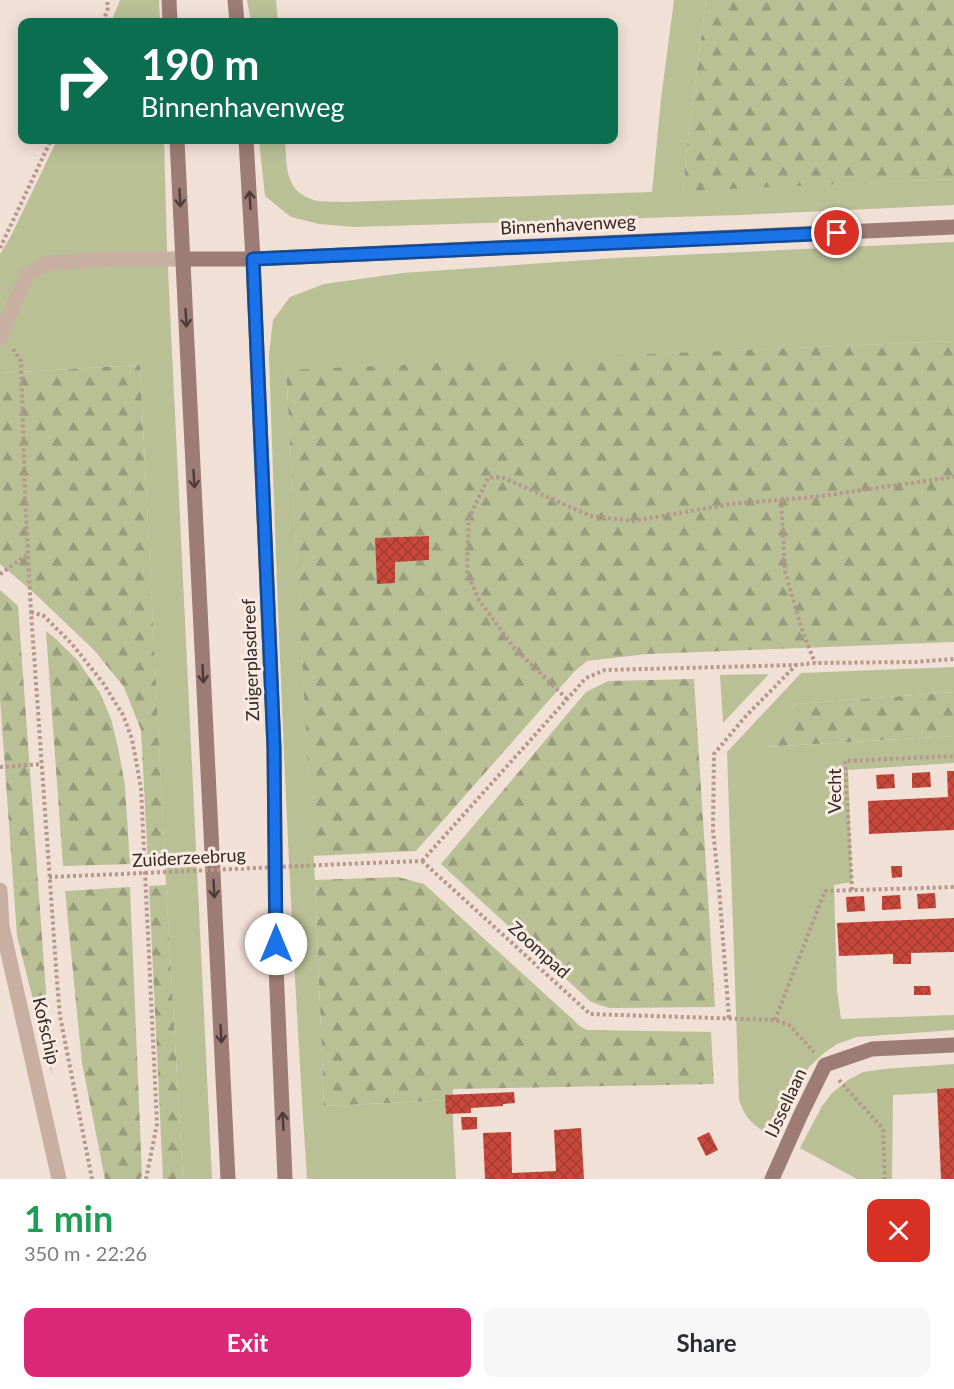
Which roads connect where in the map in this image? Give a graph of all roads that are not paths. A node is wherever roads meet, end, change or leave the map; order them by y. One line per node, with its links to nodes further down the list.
1 (169, 0): 3 (main road)
2 (235, 0): 4 (main road)
3 (170, 18)
4 (237, 18)
5 (177, 144): 8 (main road, one-way to 8)
6 (246, 144): 9 (main road, Zuigerplasdreef, one-way to 6)
7 (954, 227): 9 (main road, Binnenhavenweg)
8 (183, 259): 9 (main road, Binnenhavenweg); 10 (street); 14 (main road, one-way to 14)
9 (253, 259): 15 (main road, Zuigerplasdreef, one-way to 9)
10 (3, 341)
11 (0, 890): 13 (street, Kofschip)
12 (954, 1045): 16 (main road, IJssellaan)
13 (59, 1179)
14 (228, 1179)
15 (285, 1179)
16 (772, 1179)

